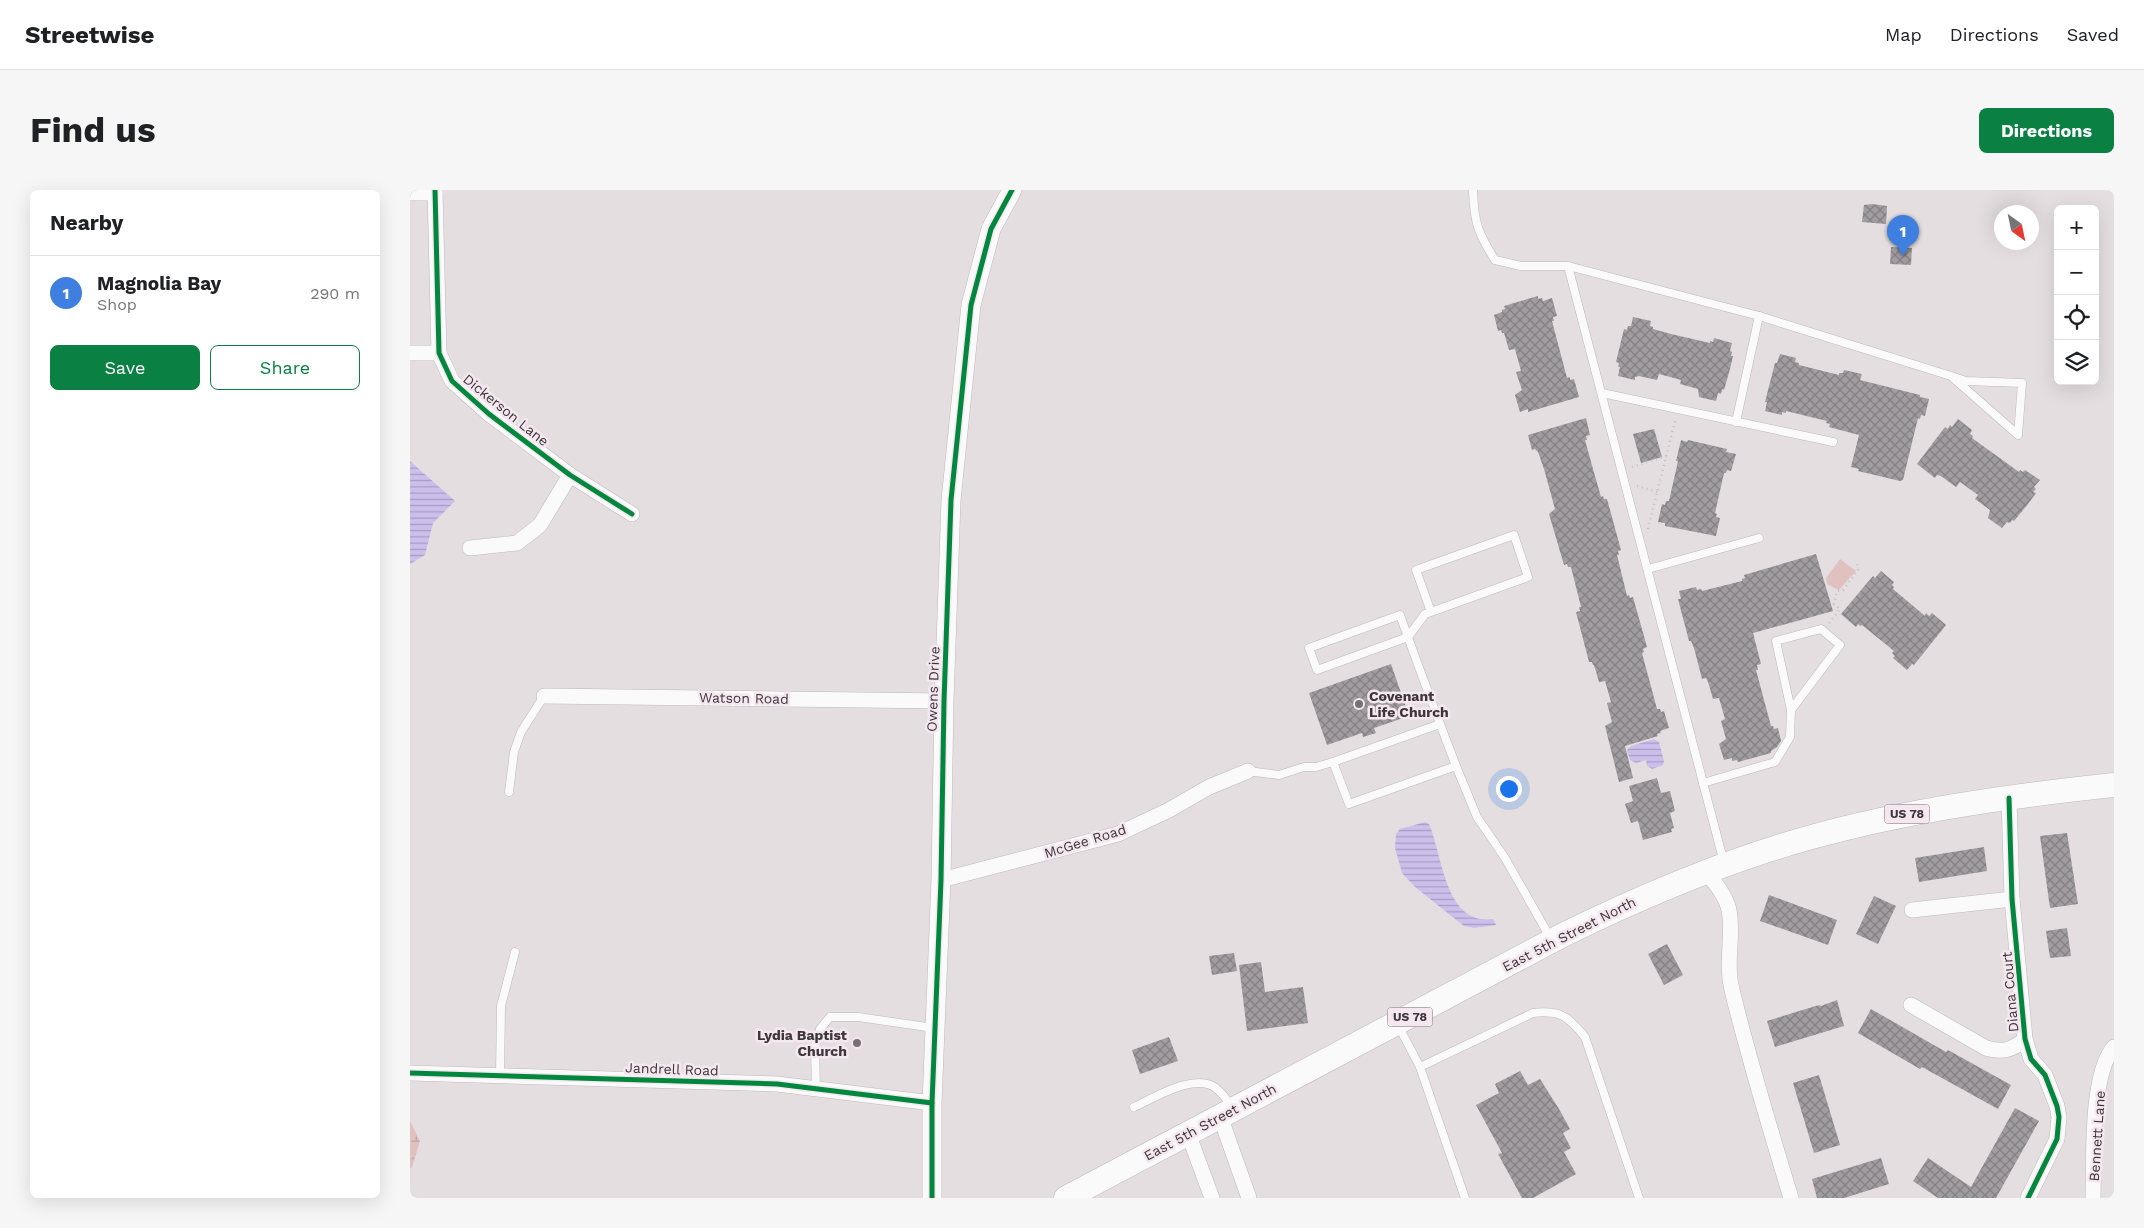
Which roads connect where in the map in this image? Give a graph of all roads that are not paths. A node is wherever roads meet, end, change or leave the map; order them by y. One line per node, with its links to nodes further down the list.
1 (1012, 190): 21 (street, Owens Drive)
2 (1473, 190): 5 (lane)
3 (435, 191): 4 (street); 8 (street, Dickerson Lane)
4 (410, 193)
5 (1568, 266): 6 (lane); 10 (lane)
6 (1759, 316): 9 (lane); 11 (lane)
7 (410, 353): 8 (street)
8 (439, 353): 13 (street, Dickerson Lane)
9 (1951, 376): 9 (lane)
10 (1602, 393): 11 (lane); 17 (lane)
11 (1736, 422): 12 (lane)
12 (1833, 442)
13 (570, 475): 14 (street, Dickerson Lane); 16 (street)
14 (632, 514)
15 (1759, 538): 17 (lane)
16 (470, 548)
17 (1648, 569): 27 (lane)
18 (1431, 612): 18 (lane); 19 (lane)
19 (1408, 637): 19 (lane); 23 (lane)
20 (544, 696): 21 (street, Watson Road); 29 (lane)
21 (944, 701): 32 (street, Owens Drive)
22 (1791, 710): 22 (lane); 27 (lane)
23 (1440, 724): 24 (lane); 25 (lane)
24 (1333, 762): 25 (lane); 26 (lane)
25 (1456, 766): 35 (lane)
26 (1248, 771): 32 (street, McGee Road)
27 (1703, 783): 31 (lane)
28 (2114, 786): 30 (main road, East 5th Street North / US 78)
29 (509, 792)
30 (2009, 798): 31 (main road, East 5th Street North / US 78); 33 (street, Diana Court)
31 (1715, 868): 35 (main road, East 5th Street North / US 78); 56 (street)
32 (941, 880): 39 (street, Owens Drive)
33 (2012, 899): 34 (street); 40 (street, Diana Court)
34 (1912, 910)
35 (1552, 941): 38 (main road, East 5th Street North / US 78)
36 (515, 952): 44 (lane)
37 (1911, 1005): 40 (street)
38 (1398, 1024): 42 (lane); 48 (main road, East 5th Street North / US 78)
39 (935, 1028): 45 (lane); 46 (street, Owens Drive)
40 (2025, 1039): 57 (street, Diana Court)
41 (2114, 1046): 58 (street, Bennett Lane)
42 (1420, 1067): 54 (lane); 55 (lane)
43 (410, 1073): 44 (street, Jandrell Road)
44 (500, 1076): 45 (street, Jandrell Road)
45 (816, 1089): 46 (street, Jandrell Road)
46 (932, 1103): 50 (street, Owens Drive)
47 (1134, 1107): 48 (lane)
48 (1227, 1112): 49 (main road, East 5th Street North / US 78); 53 (street)
49 (1188, 1133): 51 (main road, East 5th Street North / US 78); 52 (street)
50 (932, 1198)
51 (1066, 1198)
52 (1212, 1198)
53 (1249, 1198)
54 (1465, 1198)
55 (1639, 1198)
56 (1791, 1198)
57 (2028, 1198)
58 (2093, 1198)

